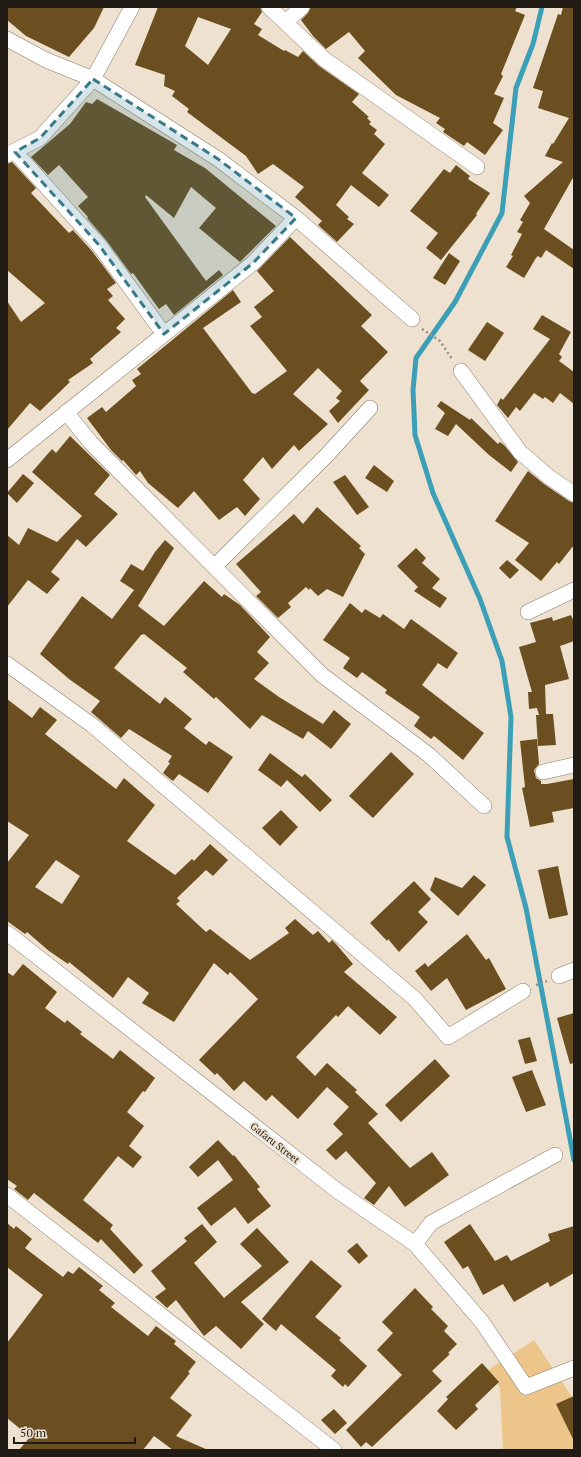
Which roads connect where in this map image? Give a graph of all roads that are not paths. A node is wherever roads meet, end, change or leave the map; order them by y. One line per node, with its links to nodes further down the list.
1 (132, 7): 6 (street)
2 (269, 7): 4 (street)
3 (302, 7): 4 (street)
4 (286, 22): 8 (street)
5 (7, 39): 6 (street)
6 (93, 79): 7 (street); 9 (street)
7 (11, 153): 11 (street)
8 (477, 167)
9 (296, 218): 10 (street); 11 (street)
10 (412, 319)
11 (164, 334): 14 (street)
12 (460, 371): 16 (street)
13 (370, 408): 17 (street)
14 (66, 412): 15 (street); 17 (street)
15 (7, 460)
16 (574, 494)
17 (214, 566): 23 (street)
18 (574, 590): 19 (street)
19 (528, 612)
20 (7, 664): 27 (street)
21 (574, 765): 22 (street)
22 (543, 772)
23 (484, 806)
24 (7, 933): 30 (street, Gafaru Street)
25 (574, 970): 26 (street)
26 (559, 976)
27 (523, 991)
28 (555, 1155): 30 (street)
29 (7, 1195): 32 (street)
30 (415, 1244): 31 (street, Gafaru Street)
31 (574, 1368)
32 (334, 1450)

